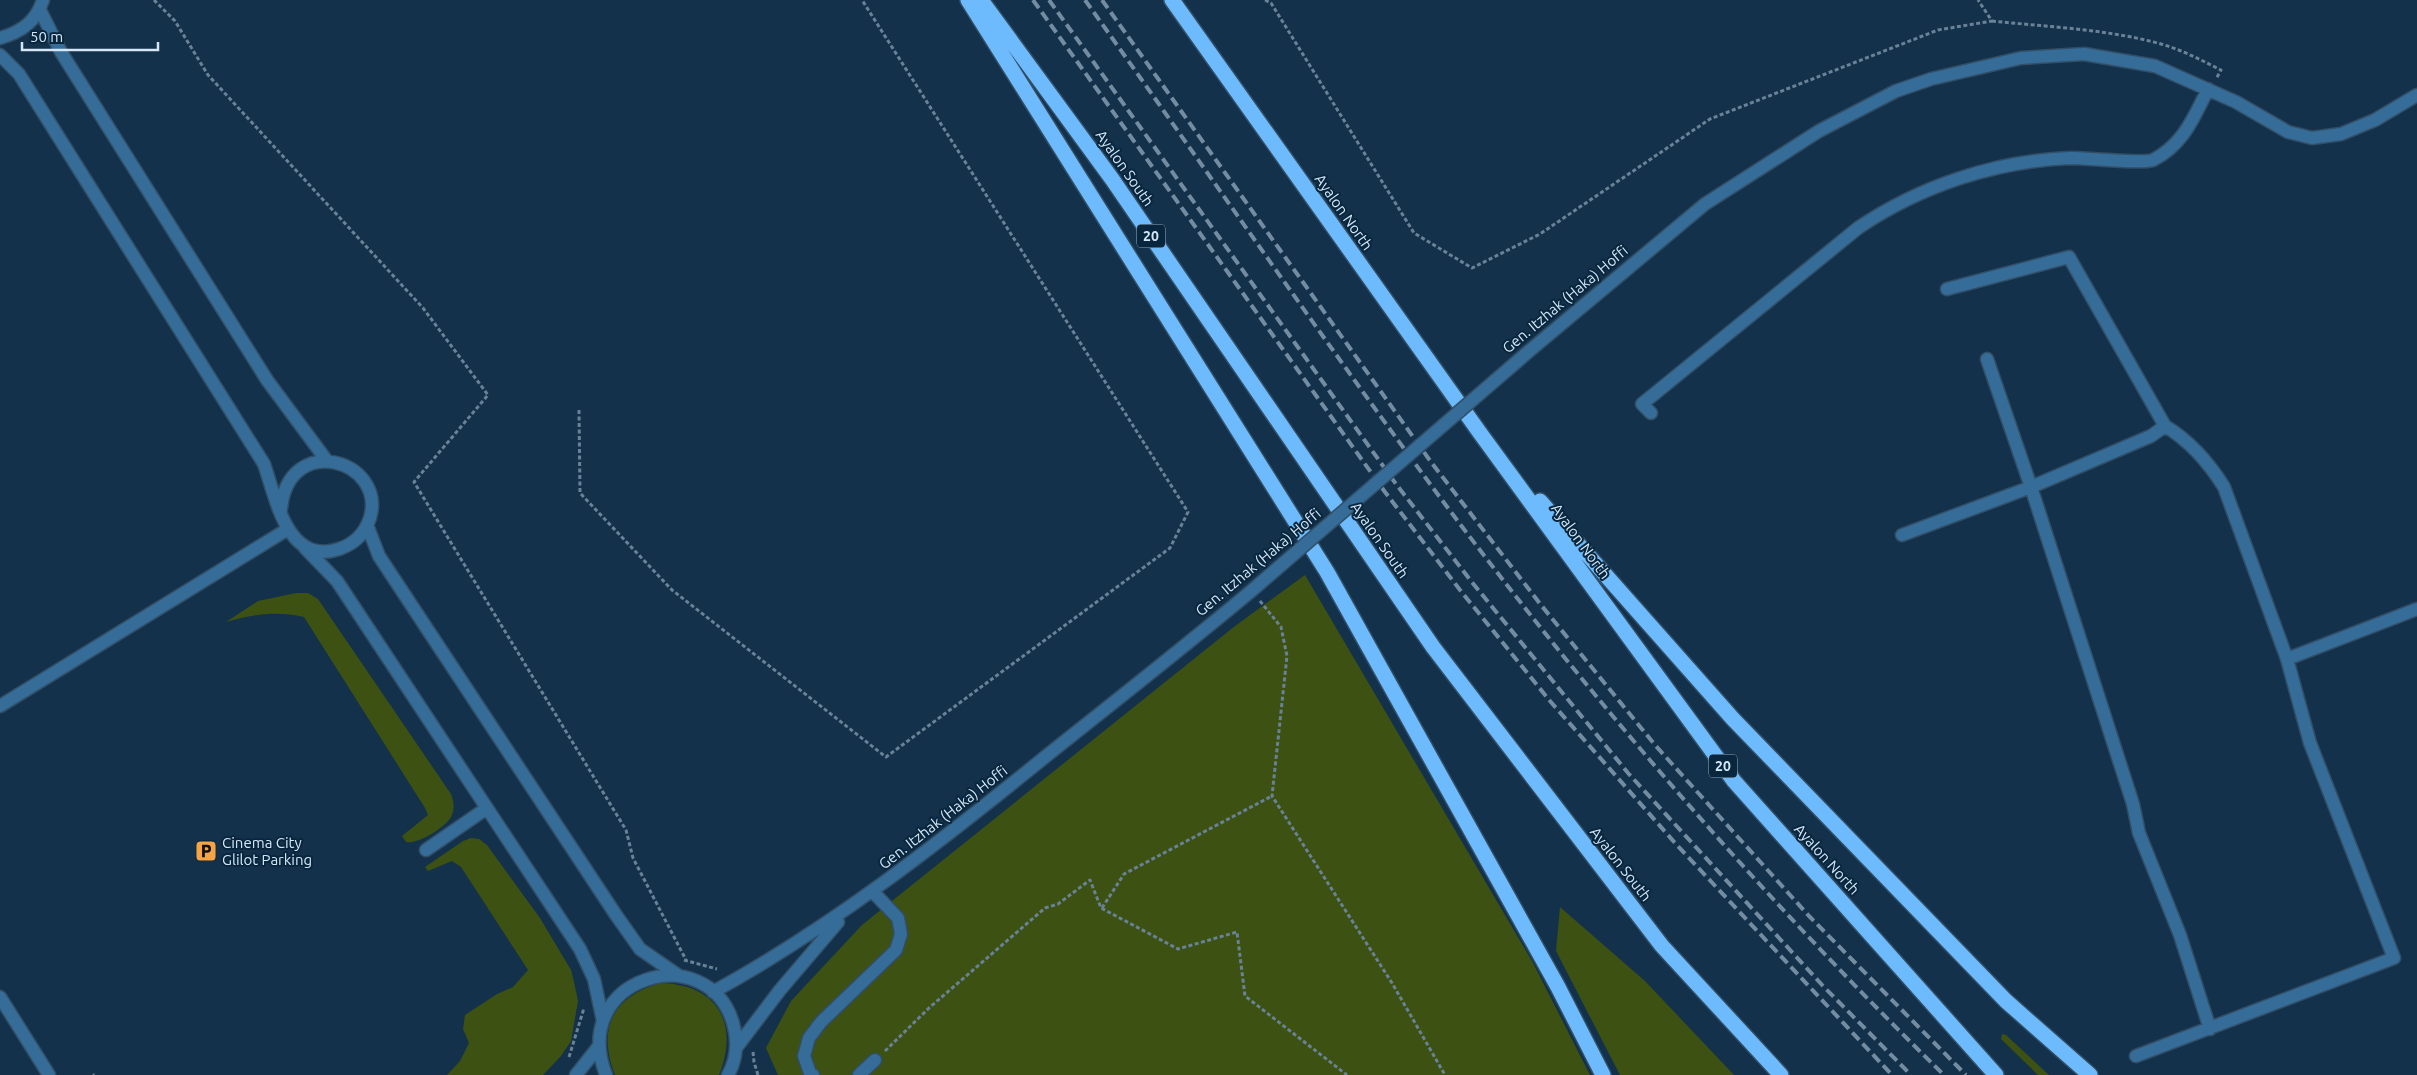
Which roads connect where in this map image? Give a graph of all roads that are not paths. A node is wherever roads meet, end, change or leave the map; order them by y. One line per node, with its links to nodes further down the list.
1 (968, 0): 43 (highway)
2 (981, 0): 44 (highway, Ayalon South / 20)
3 (1172, 0): 13 (highway, Ayalon North / 20)
4 (42, 5): 5 (street); 14 (street)
5 (0, 38)
6 (0, 56): 16 (street)
7 (2208, 89): 8 (street, Gen. Itzhak (Haka) Hoffi); 11 (street); 26 (street, Gen. Itzhak (Haka) Hoffi, bridge)
8 (2417, 95)
9 (1947, 289): 12 (street)
10 (1987, 359): 15 (street)
11 (1651, 413)
12 (2165, 426): 15 (street); 22 (street)
13 (1480, 433): 45 (highway, Ayalon North / 20); 46 (highway)
14 (327, 460): 16 (street); 17 (street)
15 (2031, 488): 19 (street); 32 (street)
16 (281, 509): 18 (street)
17 (368, 525): 20 (street); 28 (street)
18 (288, 530): 20 (street); 23 (street)
19 (1902, 535)
20 (304, 546): 24 (street)
21 (2417, 609): 22 (street)
22 (2287, 659): 32 (street)
23 (0, 706)
24 (487, 808): 25 (street); 31 (street)
25 (426, 850)
26 (873, 892): 27 (street, Gen. Itzhak (Haka) Hoffi); 41 (street)
27 (847, 910): 29 (street, Gen. Itzhak (Haka) Hoffi); 34 (street, Gen. Itzhak (Haka) Hoffi)
28 (679, 976): 29 (street); 31 (street)
29 (713, 992): 34 (street)
30 (0, 997): 37 (street)
31 (603, 1021): 33 (street)
32 (2210, 1029): 35 (street)
33 (599, 1046): 38 (street); 39 (street)
34 (736, 1048): 40 (street)
35 (2136, 1056)
36 (875, 1060): 42 (street)
37 (49, 1075)
38 (576, 1075)
39 (606, 1075)
40 (728, 1075)
41 (813, 1075)
42 (859, 1075)
43 (1603, 1075)
44 (1781, 1075)
45 (1996, 1075)
46 (2090, 1075)

